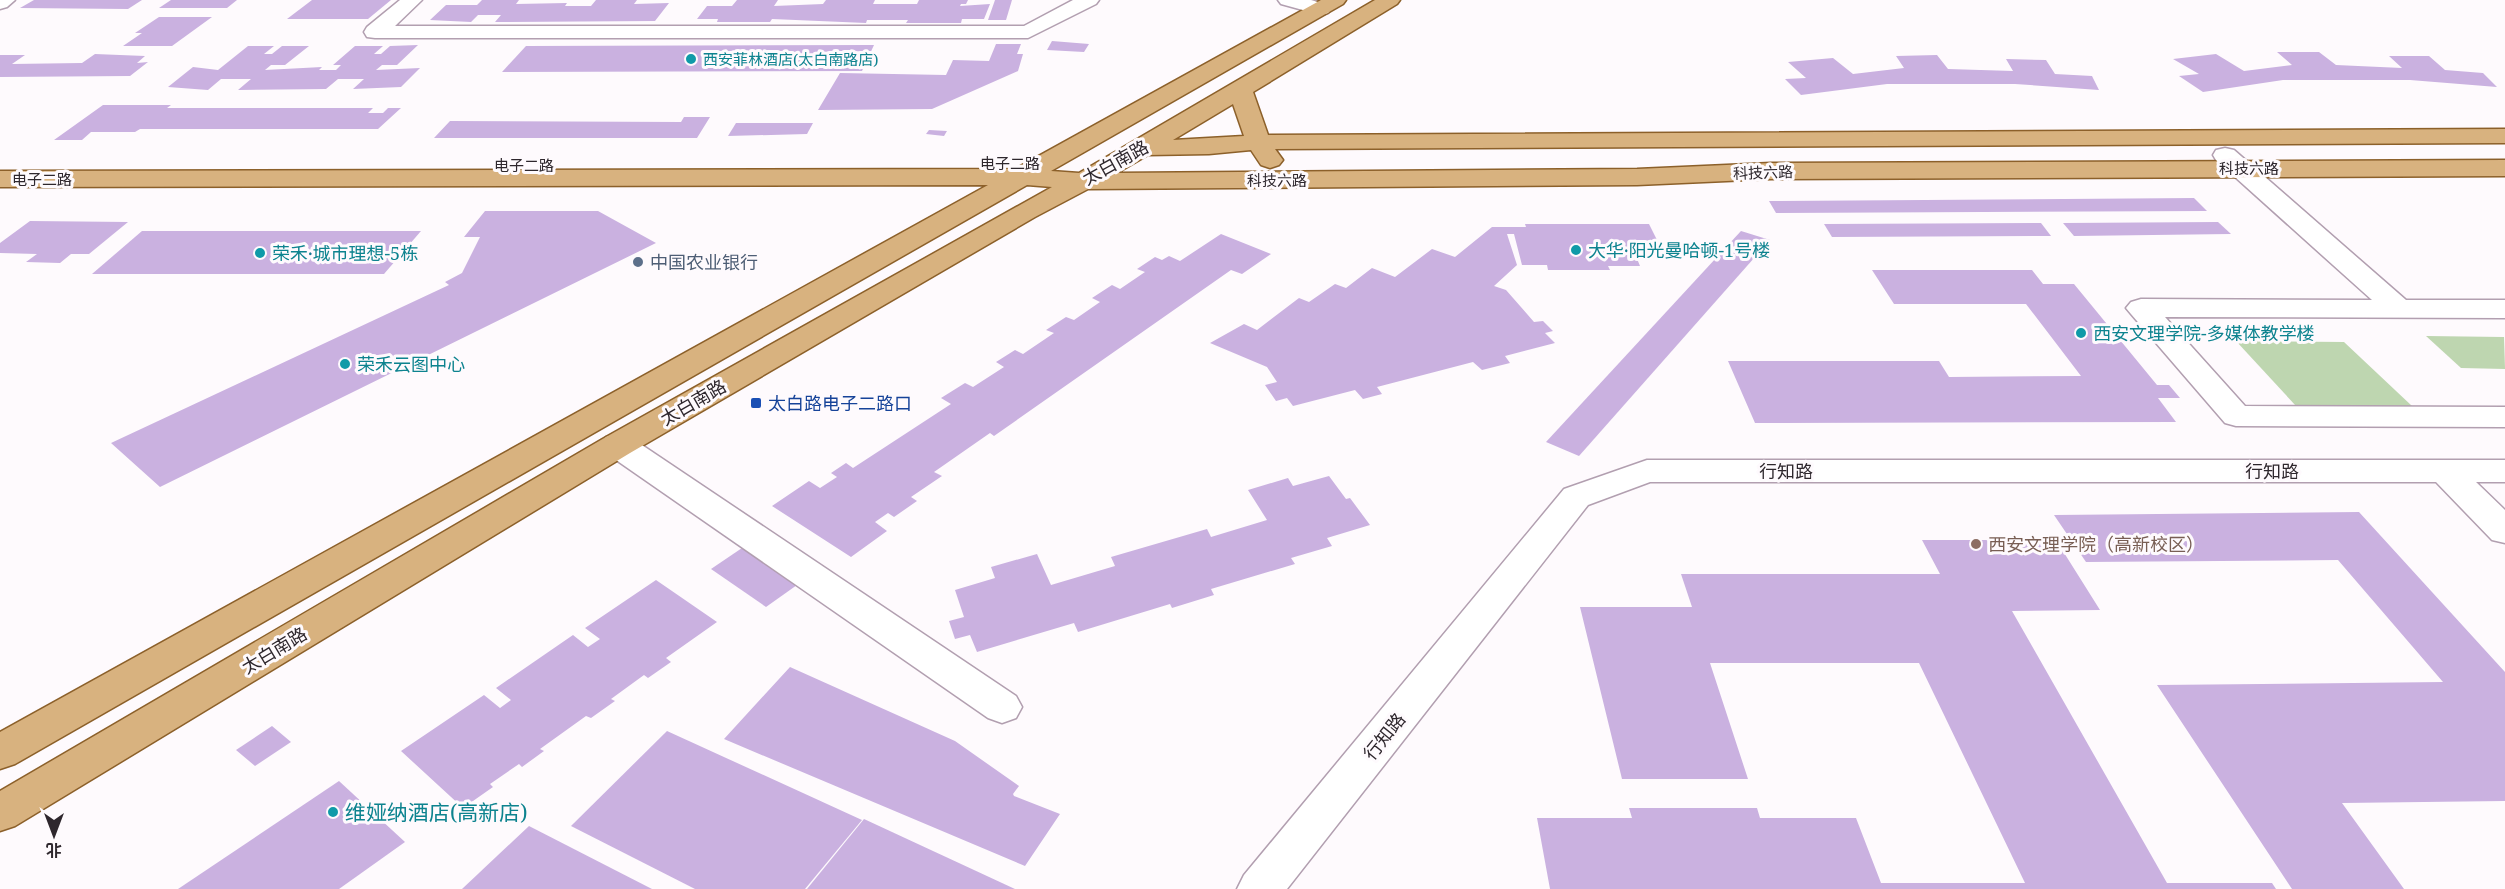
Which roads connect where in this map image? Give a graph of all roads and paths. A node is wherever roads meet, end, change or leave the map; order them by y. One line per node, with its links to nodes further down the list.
1 (5, 0): 6 (street)
2 (412, 0): 3 (street)
3 (1089, 0)
4 (1288, 0): 7 (street)
5 (1390, 0): 8 (main road, 太白南路)
6 (0, 3)
7 (1329, 4): 13 (main road, 太白南路)
8 (1240, 89): 10 (main road); 12 (main road, 太白南路)
9 (2505, 136): 10 (main road)
10 (1265, 152): 12 (main road, 科技六路); 16 (main road, 科技六路)
11 (2505, 153): 16 (main road, 科技六路)
12 (1131, 155): 13 (main road, 科技六路); 20 (main road, 太白南路)
13 (1048, 163): 14 (main road, 电子二路); 17 (main road, 太白南路)
14 (0, 167)
15 (2505, 168): 16 (main road, 科技六路)
16 (2243, 169): 19 (main road); 20 (main road); 21 (street)
17 (1020, 177): 18 (main road, 电子二路); 20 (main road); 29 (main road, 太白南路)
18 (0, 180)
19 (2505, 185)
20 (1072, 186): 24 (main road, 太白南路)
21 (2398, 308): 22 (street); 23 (street)
22 (2505, 309)
23 (2505, 417)
24 (618, 445): 28 (street); 30 (main road, 太白南路)
25 (2445, 471): 26 (street, 行知路); 27 (street); 31 (street, 行知路)
26 (2505, 471)
27 (2505, 531)
28 (1002, 707)
29 (0, 752)
30 (0, 813)
31 (1260, 889)

